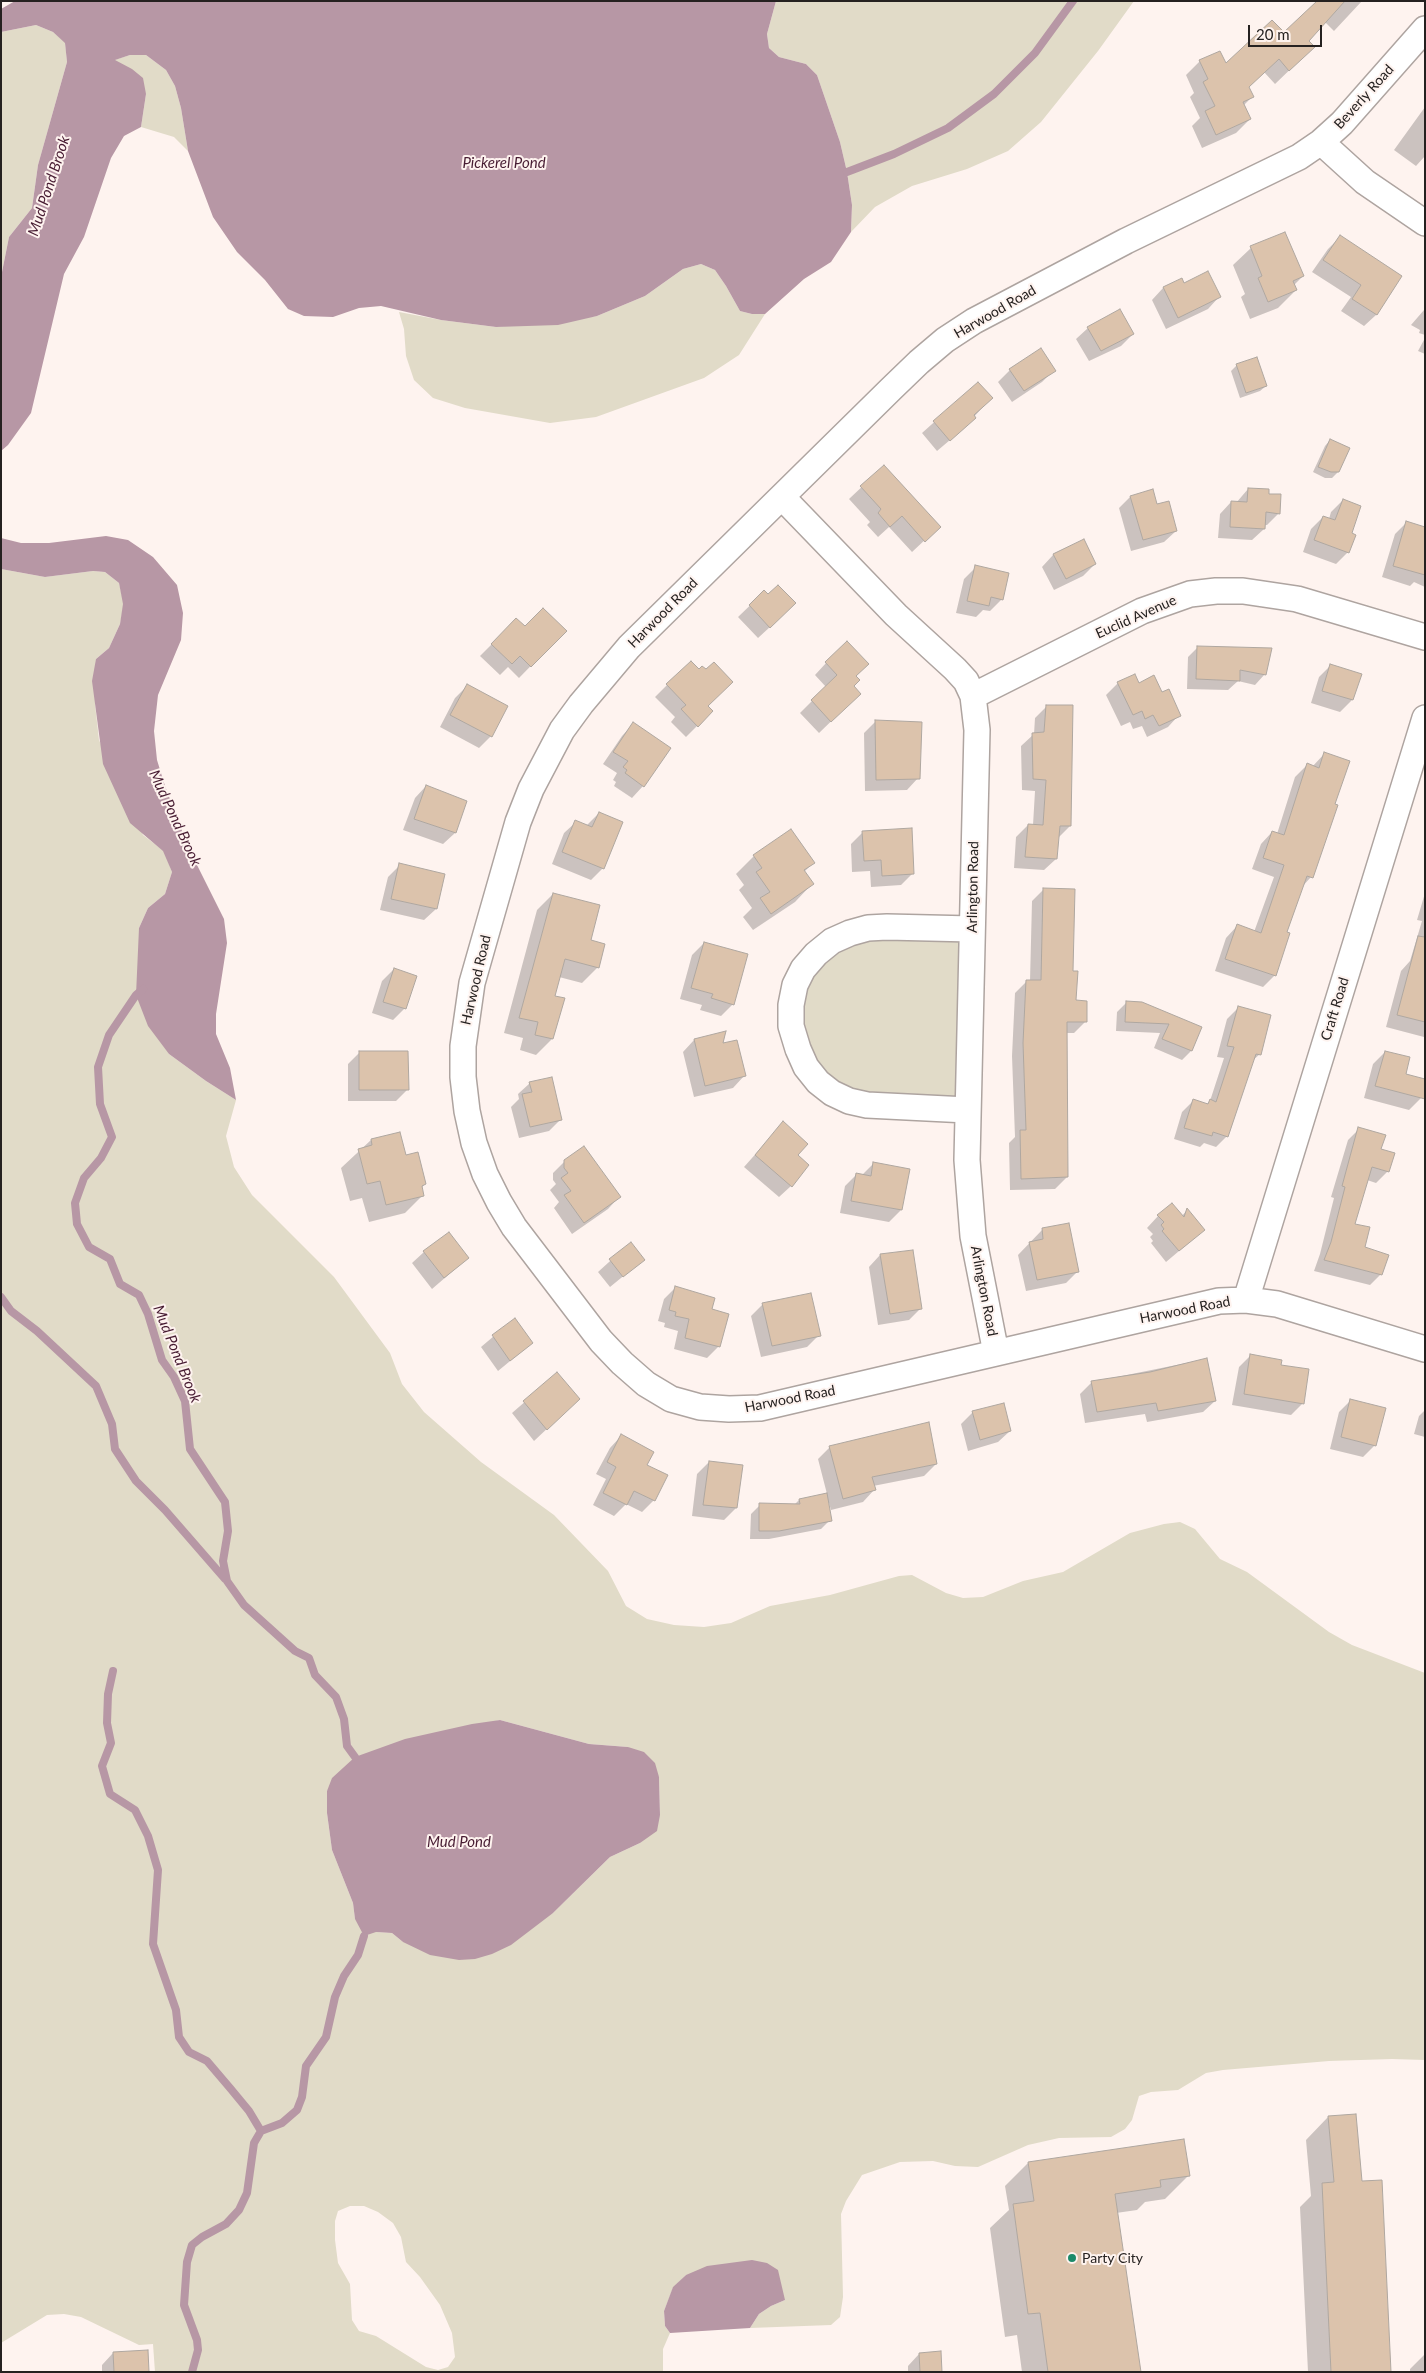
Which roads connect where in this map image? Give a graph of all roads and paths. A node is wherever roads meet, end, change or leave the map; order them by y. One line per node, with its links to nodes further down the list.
1 (1425, 29): 2 (street, Beverly Road)
2 (1321, 142): 3 (street); 4 (street, Harwood Road)
3 (1425, 223)
4 (782, 497): 6 (street, Arlington Road); 12 (street, Harwood Road)
5 (1425, 637): 6 (street, Euclid Avenue)
6 (973, 696): 8 (street, Arlington Road)
7 (1425, 718): 10 (street, Craft Road)
8 (972, 929): 9 (street, Arlington Road); 9 (street)
9 (967, 1110): 12 (street, Arlington Road)
10 (1246, 1300): 11 (street, Harwood Road); 12 (street, Harwood Road)
11 (1425, 1349)
12 (996, 1353)

